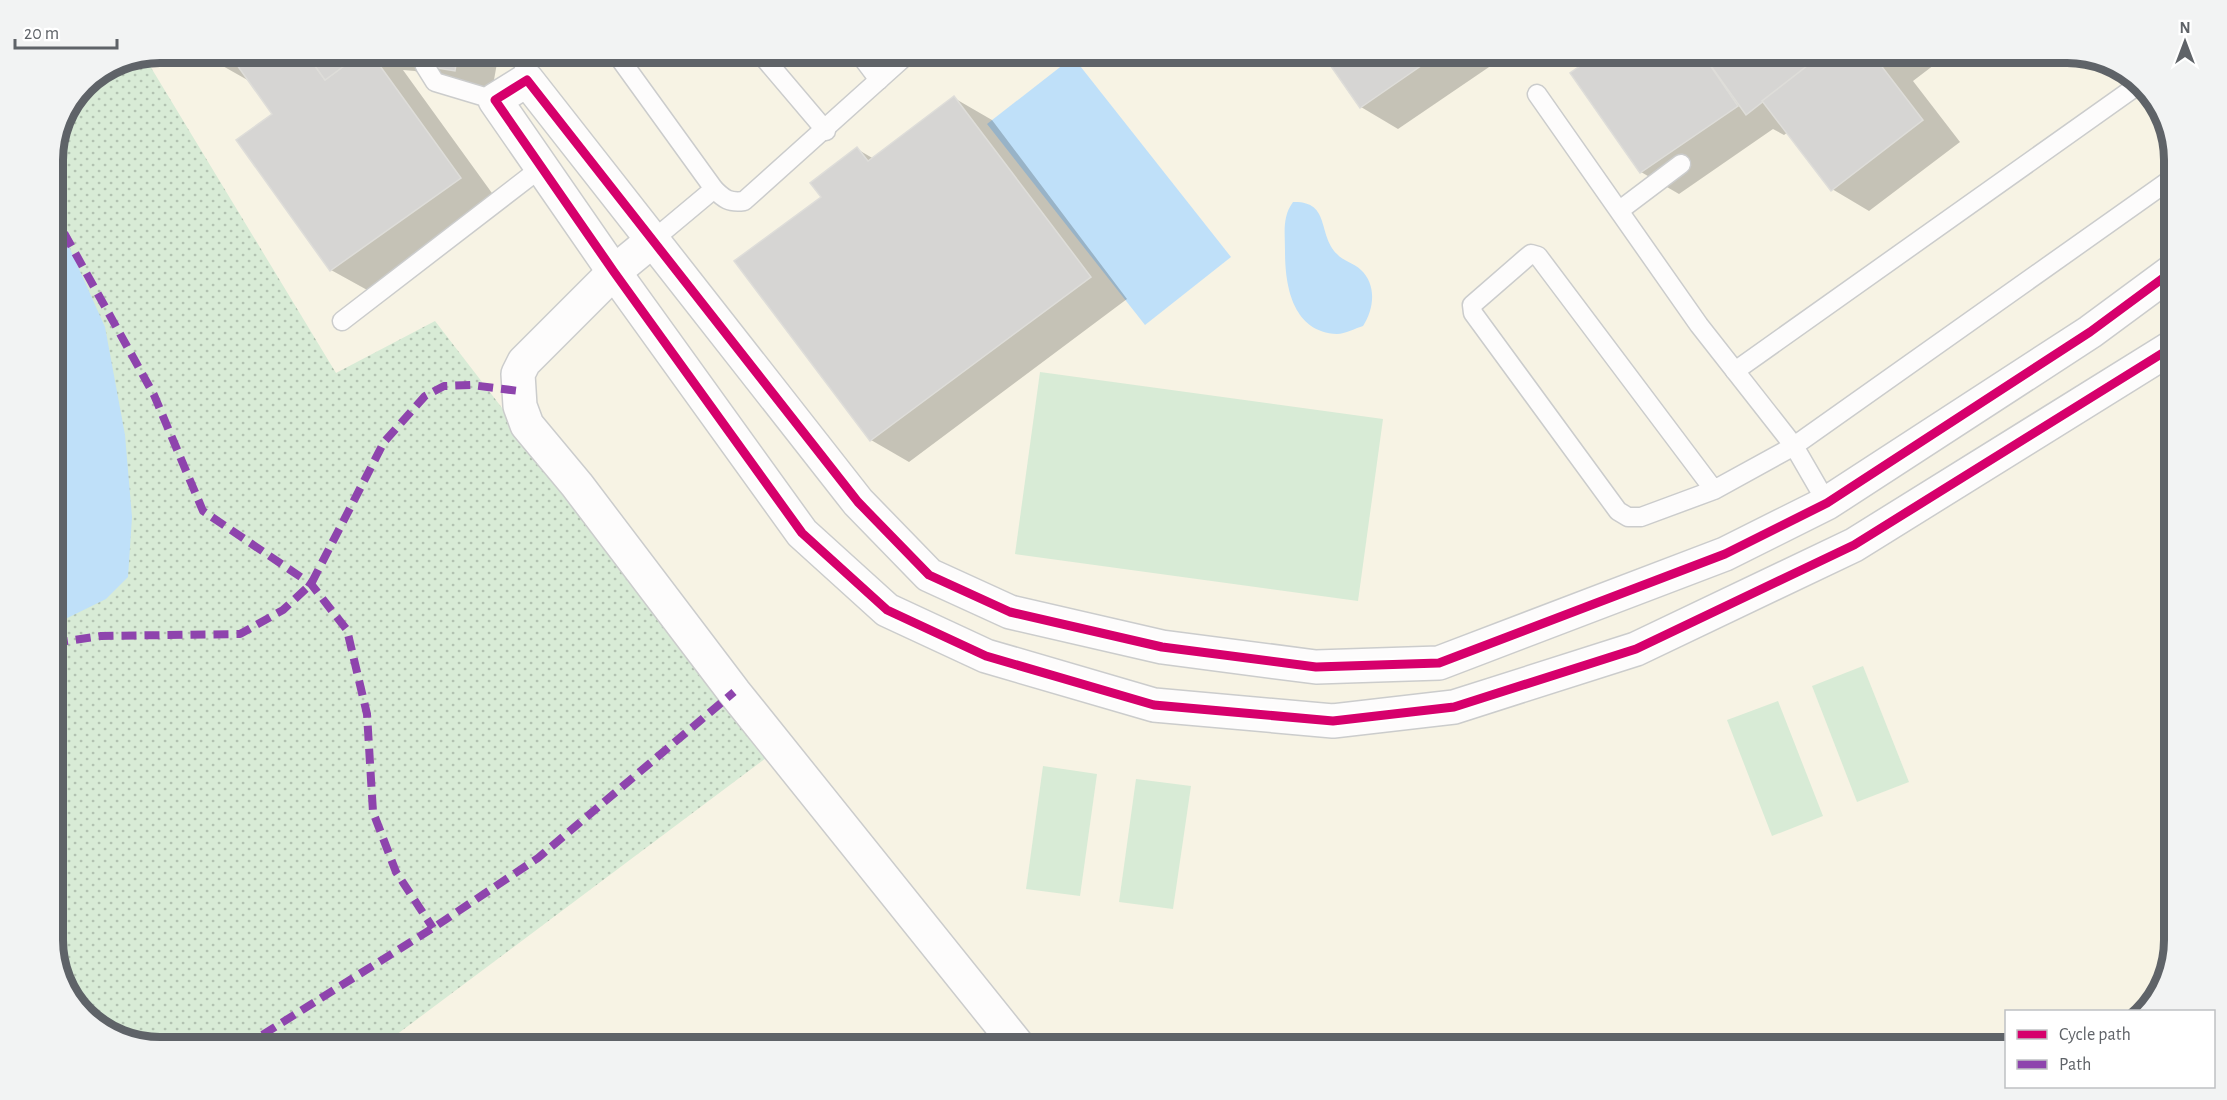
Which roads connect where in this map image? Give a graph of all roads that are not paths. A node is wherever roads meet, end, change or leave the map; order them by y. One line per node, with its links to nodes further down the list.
1 (623, 63): 15 (lane)
2 (768, 63): 11 (lane)
3 (866, 63): 7 (lane)
4 (898, 63): 7 (lane)
5 (425, 66): 10 (lane)
6 (524, 66): 10 (street); 17 (street)
7 (879, 80): 11 (lane)
8 (2133, 89): 22 (lane)
9 (1537, 94): 16 (lane)
10 (495, 100): 13 (street)
11 (826, 131): 15 (lane)
12 (1681, 164): 16 (lane)
13 (542, 167): 18 (street); 20 (lane)
14 (2164, 184): 25 (lane)
15 (714, 189): 17 (lane)
16 (1620, 210): 22 (lane)
17 (653, 240): 18 (street); 31 (street)
18 (614, 272): 32 (street); 33 (street)
19 (2164, 277): 23 (street)
20 (342, 321)
21 (2164, 353): 24 (street)
22 (1736, 370): 25 (lane)
23 (2003, 390): 24 (street); 27 (street)
24 (2028, 436): 28 (street)
25 (1794, 446): 26 (lane); 27 (lane)
26 (1714, 490): 26 (lane)
27 (1827, 503): 28 (street); 29 (street)
28 (1854, 545): 30 (street)
29 (1725, 554): 30 (street); 31 (street)
30 (1749, 596): 32 (street)
31 (1396, 664): 32 (street)
32 (1400, 714)
33 (1011, 1037)

